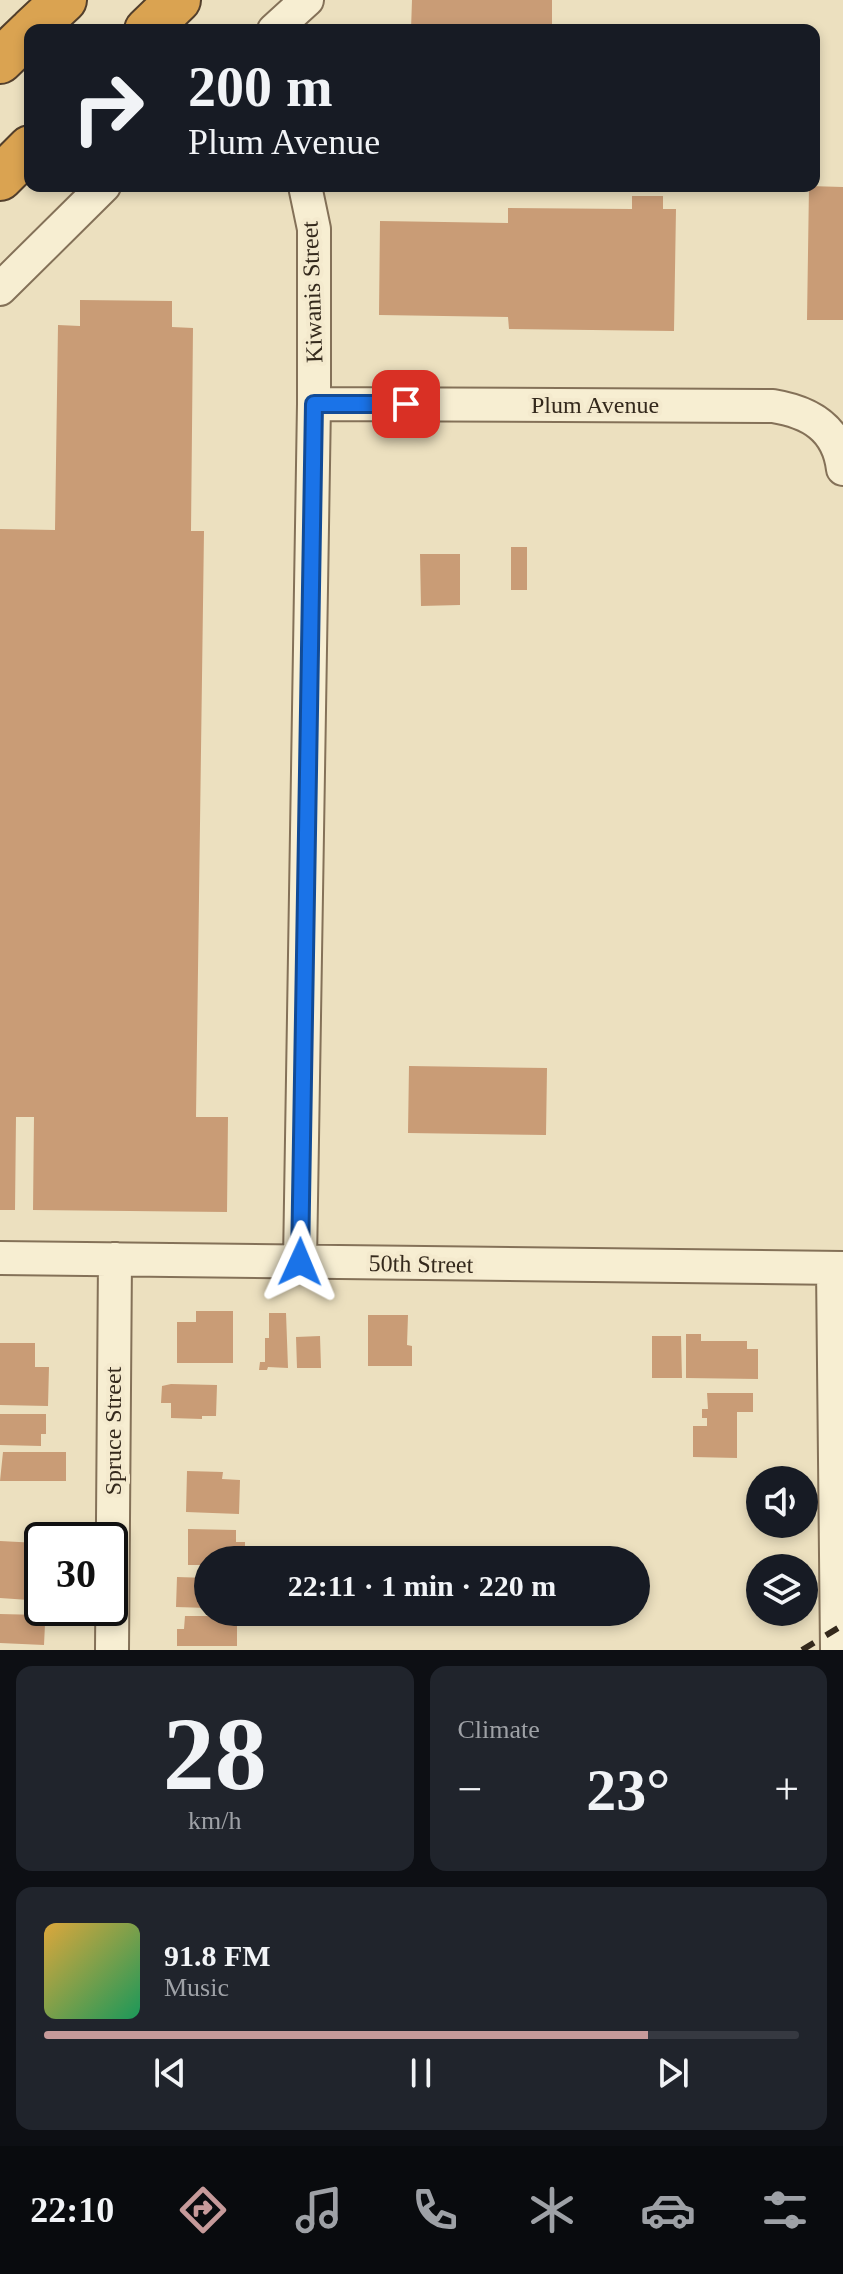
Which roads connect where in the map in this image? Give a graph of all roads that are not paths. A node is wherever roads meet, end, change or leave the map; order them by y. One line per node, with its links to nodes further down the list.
1 (64, 0): 4 (highway)
2 (178, 0): 5 (highway)
3 (307, 0): 6 (street)
4 (38, 24)
5 (153, 24)
6 (281, 24)
7 (24, 38): 8 (highway)
8 (0, 61)
9 (24, 154): 10 (highway)
10 (0, 178)
11 (98, 192): 13 (street)
12 (306, 192): 14 (street, Kiwanis Street)
13 (0, 289)
14 (314, 404): 15 (street, Plum Avenue); 18 (street, Kiwanis Street)
15 (843, 469)
16 (0, 1258): 17 (street, 50th Street)
17 (115, 1259): 18 (street, 50th Street); 20 (street, Spruce Street)
18 (300, 1262): 19 (street, 50th Street)
19 (838, 1268): 21 (street)
20 (112, 1650)
21 (837, 1650)

